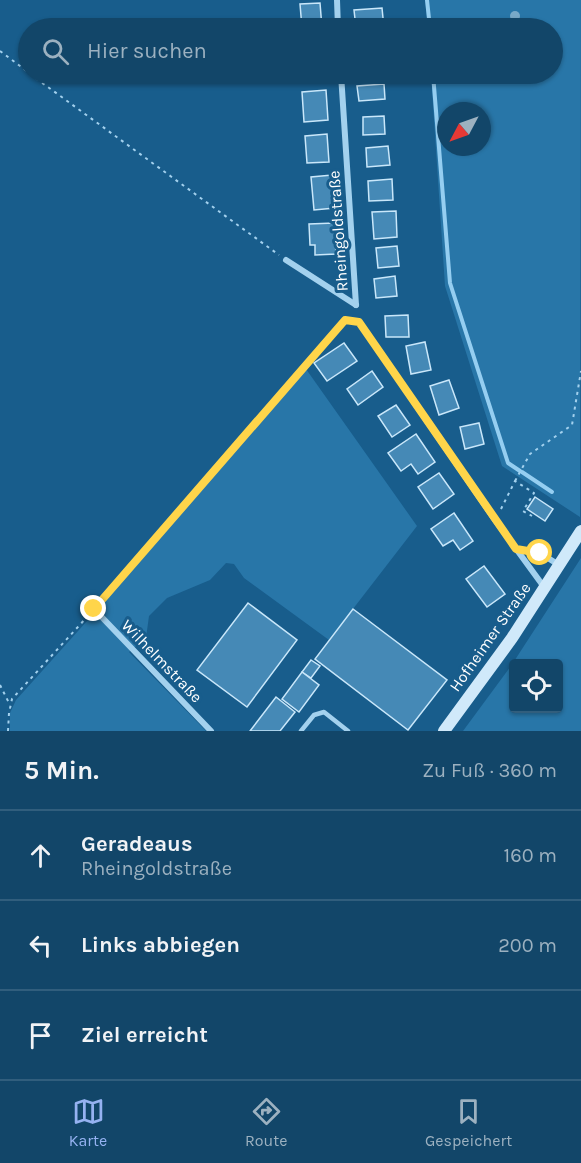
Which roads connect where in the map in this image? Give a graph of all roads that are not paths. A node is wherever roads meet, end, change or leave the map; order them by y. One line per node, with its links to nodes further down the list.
1 (337, 0): 2 (street)
2 (338, 18)
3 (342, 84): 4 (street, Rheingoldstraße)
4 (286, 260)
5 (359, 322): 7 (street)
6 (581, 531): 8 (main road, Hofheimer Straße)
7 (516, 549): 8 (street); 9 (street)
8 (559, 565): 9 (main road, Hofheimer Straße)
9 (544, 588): 14 (main road, Hofheimer Straße)
10 (94, 609): 11 (street, Wilhelmstraße)
11 (211, 731)
12 (301, 731): 13 (lane)
13 (348, 731)
14 (444, 731)

